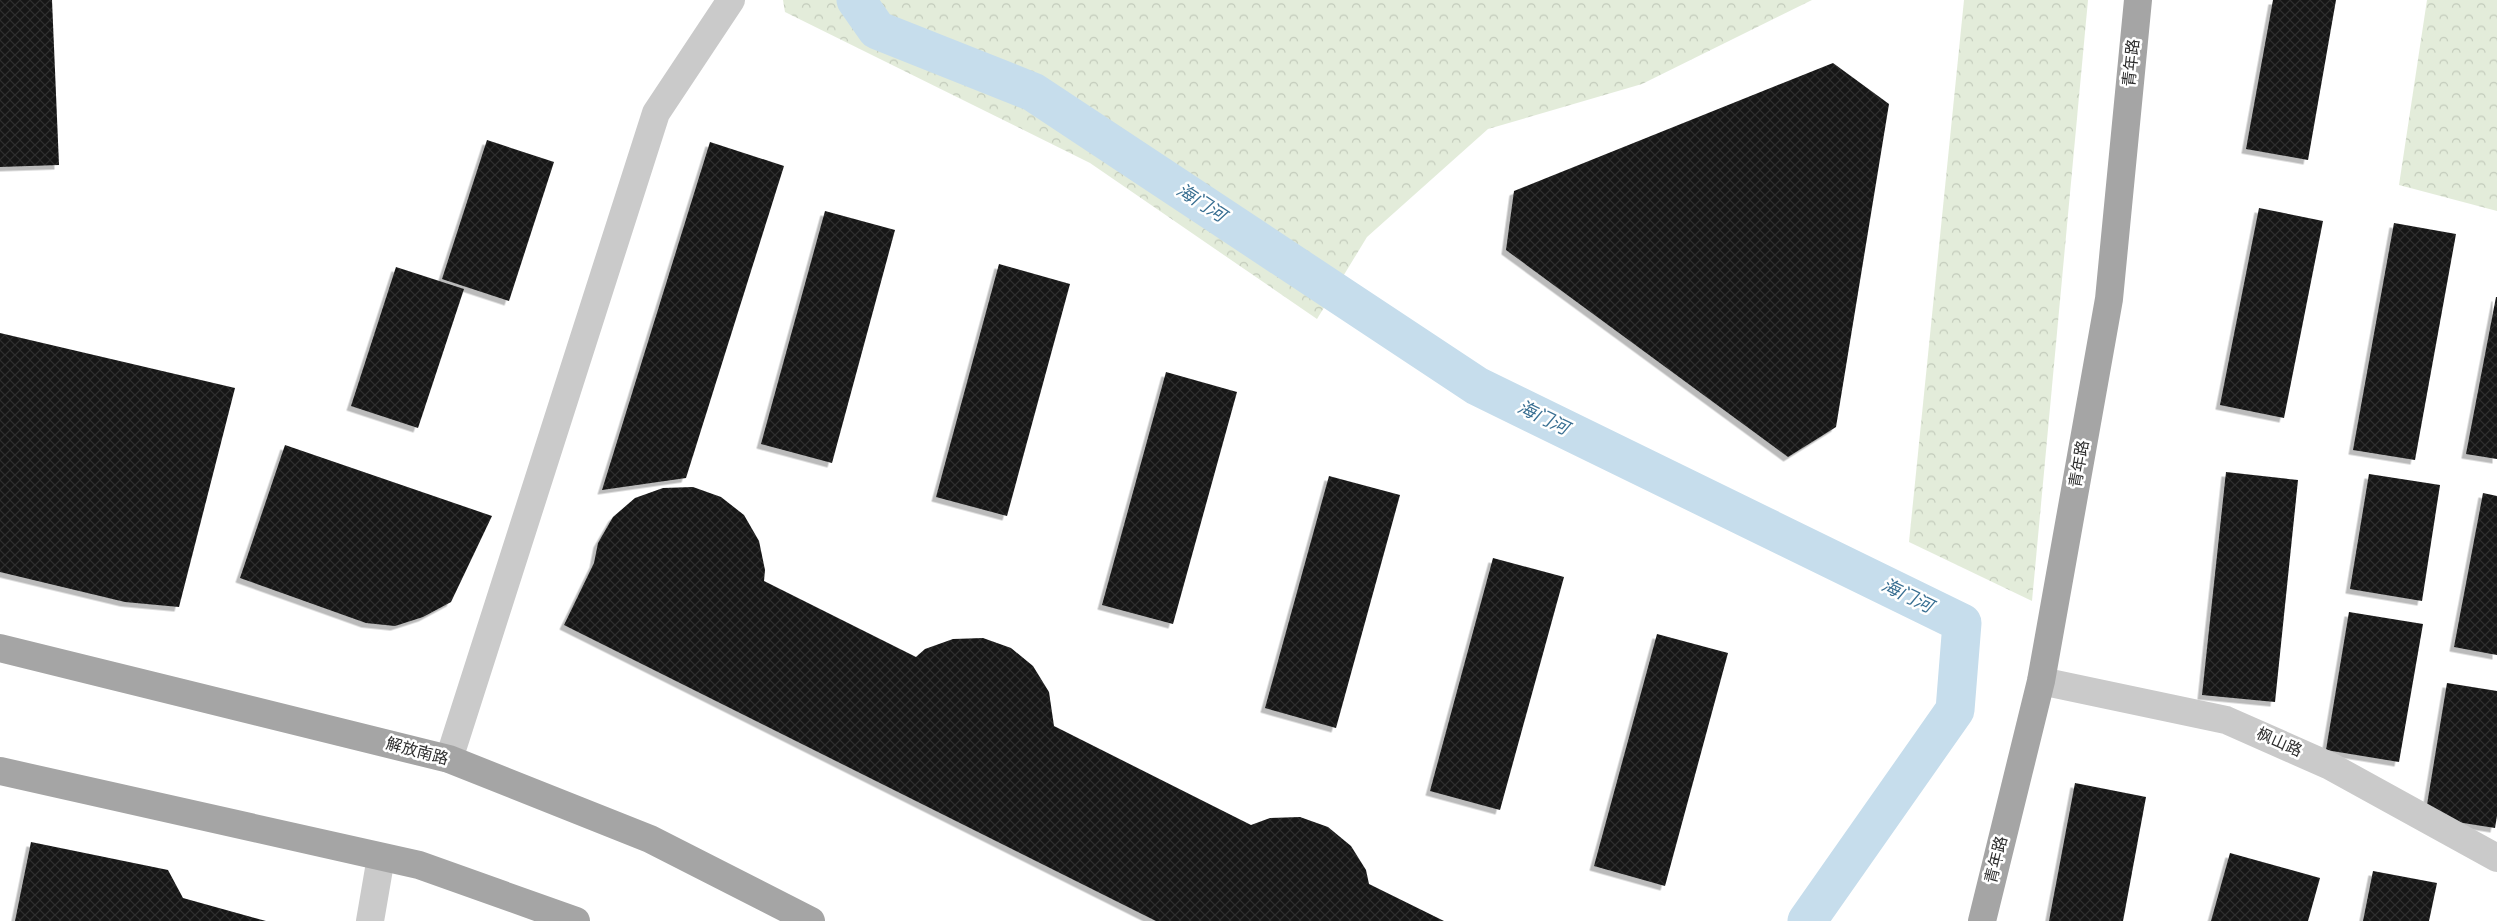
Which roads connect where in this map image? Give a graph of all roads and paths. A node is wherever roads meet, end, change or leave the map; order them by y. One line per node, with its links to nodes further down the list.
1 (731, 0): 5 (street)
2 (2138, 0): 4 (main road, 青年路)
3 (0, 648): 5 (main road, 解放南路)
4 (2041, 681): 8 (street, 枫山路); 12 (main road, 青年路)
5 (449, 759): 11 (main road, 解放南路)
6 (0, 771): 7 (main road)
7 (381, 857): 9 (street); 10 (main road)
8 (2497, 858)
9 (370, 921)
10 (576, 921)
11 (811, 921)
12 (1982, 921)

